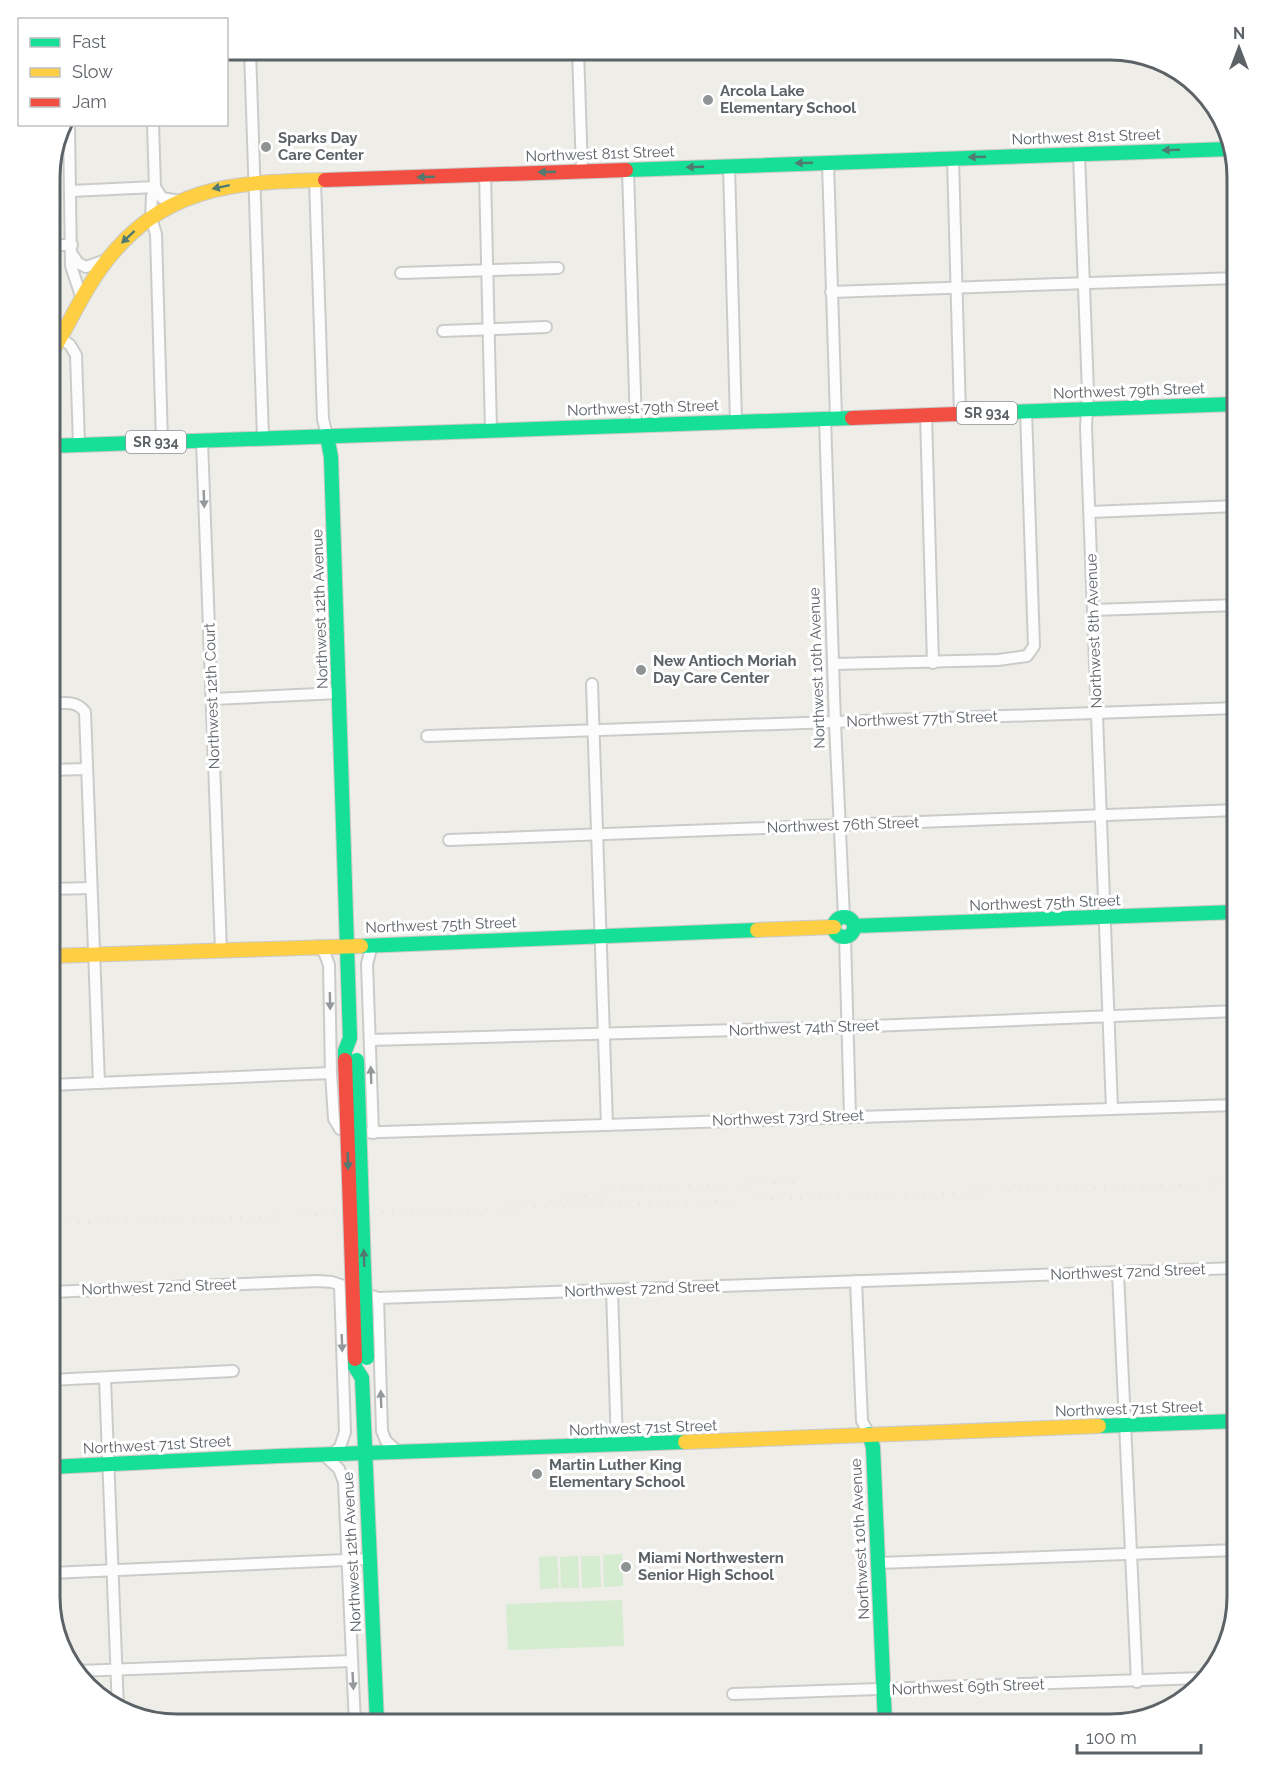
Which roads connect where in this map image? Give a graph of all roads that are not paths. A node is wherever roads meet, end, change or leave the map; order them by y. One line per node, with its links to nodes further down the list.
1 (250, 60): 14 (street)
2 (578, 60): 11 (street)
3 (153, 126): 15 (street)
4 (69, 131): 16 (street)
5 (1223, 148): 6 (main road, Northwest 81st Street, one-way to 6)
6 (1079, 154): 7 (main road, Northwest 81st Street, one-way to 7); 26 (street, Northwest 8th Avenue)
7 (954, 158): 8 (main road, Northwest 81st Street); 27 (street)
8 (828, 163): 9 (main road, Northwest 81st Street, one-way to 9); 28 (street, Northwest 10th Avenue)
9 (729, 166): 10 (main road, Northwest 81st Street, one-way to 10); 40 (street)
10 (628, 170): 11 (main road, Northwest 81st Street); 41 (street)
11 (582, 171): 12 (main road, Northwest 81st Street, one-way to 12)
12 (484, 174): 13 (main road, Northwest 81st Street, one-way to 13); 23 (street)
13 (315, 180): 14 (main road, Northwest 81st Street); 43 (street, Northwest 12th Avenue)
14 (254, 183): 17 (main road, Northwest 81st Street, one-way to 17); 44 (street)
15 (155, 187): 16 (street); 17 (street); 18 (street)
16 (71, 191): 20 (street)
17 (180, 201): 18 (main road, Northwest 81st Street)
18 (151, 218): 21 (main road, Northwest 81st Street, one-way to 21); 46 (street)
19 (60, 247): 20 (street)
20 (72, 249): 21 (street); 29 (street)
21 (108, 259): 29 (main road, Northwest 81st Street)
22 (558, 268): 23 (street)
23 (486, 270): 24 (street); 31 (street)
24 (401, 273)
25 (1227, 278): 26 (street)
26 (1085, 283): 27 (street); 35 (street, Northwest 8th Avenue)
27 (957, 288): 28 (street); 37 (street)
28 (831, 292): 39 (street, Northwest 10th Avenue)
29 (82, 298): 33 (main road, Northwest 81st Street)
30 (546, 327): 31 (street)
31 (487, 329): 32 (street); 42 (street)
32 (442, 331)
33 (61, 338): 47 (street)
34 (1227, 404): 35 (main road, Northwest 79th Street / SR 934)
35 (1087, 409): 36 (main road, Northwest 79th Street / SR 934); 50 (street, Northwest 8th Avenue)
36 (1026, 411): 37 (main road, Northwest 79th Street / SR 934); 53 (street)
37 (960, 414): 38 (main road, Northwest 79th Street / SR 934)
38 (926, 415): 39 (main road, Northwest 79th Street / SR 934); 53 (street)
39 (830, 418): 40 (main road, Northwest 79th Street / SR 934); 54 (street, Northwest 10th Avenue)
40 (736, 422): 41 (main road, Northwest 79th Street / SR 934)
41 (636, 425): 42 (main road, Northwest 79th Street / SR 934)
42 (491, 431): 43 (main road, Northwest 79th Street / SR 934)
43 (327, 436): 44 (main road, Northwest 79th Street / SR 934); 56 (main road, Northwest 12th Avenue)
44 (263, 438): 45 (main road, Northwest 79th Street / SR 934)
45 (202, 441): 46 (main road, Northwest 79th Street / SR 934); 57 (street, Northwest 12th Court, one-way to 57)
46 (162, 442): 47 (main road, Northwest 79th Street / SR 934)
47 (79, 445): 48 (main road, Northwest 79th Street / SR 934)
48 (60, 446)
49 (1227, 506): 50 (street)
50 (1090, 512): 52 (street, Northwest 8th Avenue)
51 (1227, 605): 52 (street)
52 (1094, 610): 60 (street, Northwest 8th Avenue)
53 (933, 663): 54 (street)
54 (834, 664): 61 (street, Northwest 10th Avenue)
55 (592, 684): 62 (street)
56 (339, 693): 57 (street); 77 (main road, Northwest 12th Avenue)
57 (213, 699): 80 (street, Northwest 12th Court)
58 (60, 704): 65 (street)
59 (1227, 708): 60 (street, Northwest 77th Street)
60 (1097, 713): 61 (street, Northwest 77th Street); 67 (street, Northwest 8th Avenue)
61 (835, 723): 62 (street, Northwest 77th Street); 68 (street, Northwest 10th Avenue)
62 (593, 731): 63 (street, Northwest 77th Street); 69 (street)
63 (427, 736)
64 (60, 770): 65 (street)
65 (87, 770): 71 (street)
66 (1227, 810): 67 (street, Northwest 76th Street)
67 (1101, 815): 68 (street, Northwest 76th Street); 74 (street, Northwest 8th Avenue)
68 (840, 825): 69 (street, Northwest 76th Street); 75 (street, Northwest 10th Avenue)
69 (597, 834): 70 (street, Northwest 76th Street); 76 (street)
70 (450, 840)
71 (91, 888): 72 (street); 81 (street)
72 (60, 889)
73 (1227, 912): 74 (main road, Northwest 75th Street)
74 (1105, 917): 75 (main road, Northwest 75th Street); 84 (street, Northwest 8th Avenue)
75 (848, 927): 76 (main road, Northwest 75th Street); 85 (street, Northwest 10th Avenue)
76 (600, 935): 78 (main road, Northwest 75th Street); 86 (street)
77 (347, 945): 78 (main road, Northwest 75th Street); 79 (main road, Northwest 75th Street); 111 (main road, Northwest 12th Avenue, bridge)
78 (372, 945): 87 (street)
79 (318, 946): 80 (main road, Northwest 75th Street); 88 (street, one-way to 88)
80 (221, 951): 81 (main road, Northwest 75th Street)
81 (94, 954): 82 (main road, Northwest 75th Street); 89 (street)
82 (60, 956)
83 (1227, 1011): 84 (street, Northwest 74th Street)
84 (1108, 1016): 85 (street, Northwest 74th Street); 92 (street, Northwest 8th Avenue)
85 (848, 1027): 86 (street, Northwest 74th Street); 93 (street, Northwest 10th Avenue)
86 (604, 1033): 87 (street, Northwest 74th Street); 94 (street)
87 (370, 1040): 95 (street, one-way to 87)
88 (331, 1073): 89 (street); 95 (street, Northwest 73rd Street)
89 (99, 1083): 90 (street)
90 (60, 1085)
91 (1227, 1105): 92 (street, Northwest 73rd Street)
92 (1112, 1109): 93 (street, Northwest 73rd Street)
93 (850, 1116): 94 (street, Northwest 73rd Street)
94 (607, 1125): 95 (street, Northwest 73rd Street)
95 (373, 1133)
96 (1227, 1268): 97 (street, Northwest 72nd Street)
97 (1118, 1273): 98 (street, Northwest 72nd Street); 107 (street)
98 (856, 1281): 100 (street, Northwest 72nd Street); 108 (street, Northwest 10th Avenue)
99 (340, 1285): 101 (street, Northwest 72nd Street); 102 (street, Northwest 72nd Street); 112 (street, Northwest 12th Avenue, one-way to 112)
100 (612, 1290): 102 (street, Northwest 72nd Street); 109 (street)
101 (60, 1292)
102 (378, 1298): 110 (street, one-way to 102)
103 (233, 1371): 104 (street)
104 (105, 1379): 105 (street); 113 (street)
105 (60, 1380)
106 (1227, 1421): 107 (main road, Northwest 71st Street)
107 (1126, 1426): 108 (main road, Northwest 71st Street); 116 (street)
108 (869, 1434): 109 (main road, Northwest 71st Street); 119 (main road, Northwest 10th Avenue)
109 (617, 1446): 110 (main road, Northwest 71st Street)
110 (398, 1452): 111 (main road, Northwest 71st Street)
111 (364, 1453): 112 (main road, Northwest 71st Street); 117 (main road, Northwest 12th Avenue)
112 (327, 1454): 113 (main road, Northwest 71st Street); 118 (street, Northwest 12th Avenue)
113 (108, 1464): 114 (main road, Northwest 71st Street); 120 (street)
114 (60, 1466)
115 (1227, 1551): 116 (street)
116 (1131, 1555): 119 (street); 126 (street)
117 (369, 1559): 118 (street); 131 (main road, Northwest 12th Avenue)
118 (347, 1560): 120 (street); 122 (street, Northwest 12th Avenue)
119 (878, 1563): 127 (main road, Northwest 10th Avenue)
120 (111, 1571): 121 (street); 123 (street)
121 (60, 1573)
122 (352, 1661): 123 (street); 130 (street, Northwest 12th Avenue, one-way to 130)
123 (115, 1670): 124 (street); 129 (street)
124 (86, 1671)
125 (1194, 1679): 126 (street, Northwest 69th Street)
126 (1137, 1682): 127 (street, Northwest 69th Street)
127 (883, 1689): 128 (street, Northwest 69th Street); 132 (main road, Northwest 10th Avenue)
128 (733, 1694)
129 (117, 1697)
130 (355, 1714)
131 (377, 1714)
132 (884, 1714)

